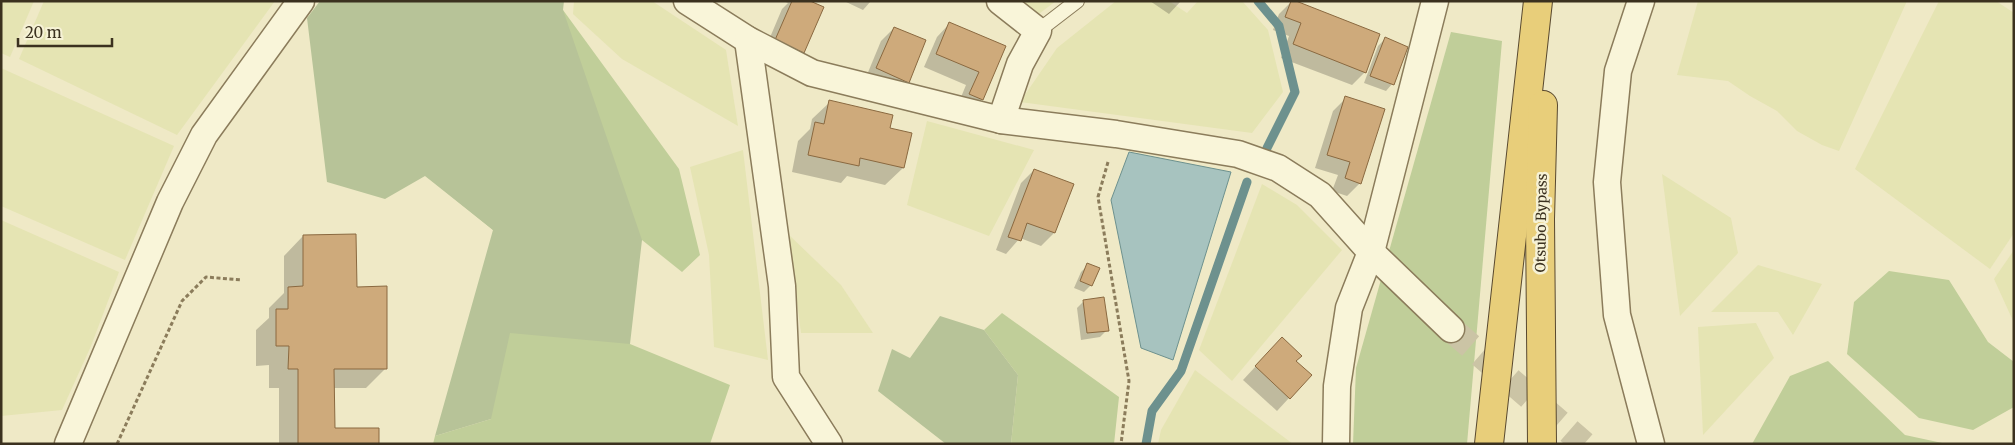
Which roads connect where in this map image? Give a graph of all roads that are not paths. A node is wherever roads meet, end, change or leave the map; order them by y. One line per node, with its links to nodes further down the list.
1 (301, 1): 14 (street)
2 (687, 1): 10 (street)
3 (1000, 1): 9 (street)
4 (1076, 1): 9 (lane)
5 (1435, 1): 12 (street)
6 (1538, 1): 17 (highway)
7 (1546, 1): 18 (highway, Otsubo Bypass)
8 (1641, 1): 19 (street)
9 (1038, 31): 11 (street)
10 (748, 40): 11 (street); 15 (street)
11 (1001, 120): 12 (street)
12 (1371, 252): 13 (street); 16 (street)
13 (1451, 329)
14 (68, 444)
15 (829, 444)
16 (1336, 444)
17 (1489, 444)
18 (1542, 444)
19 (1651, 444)

